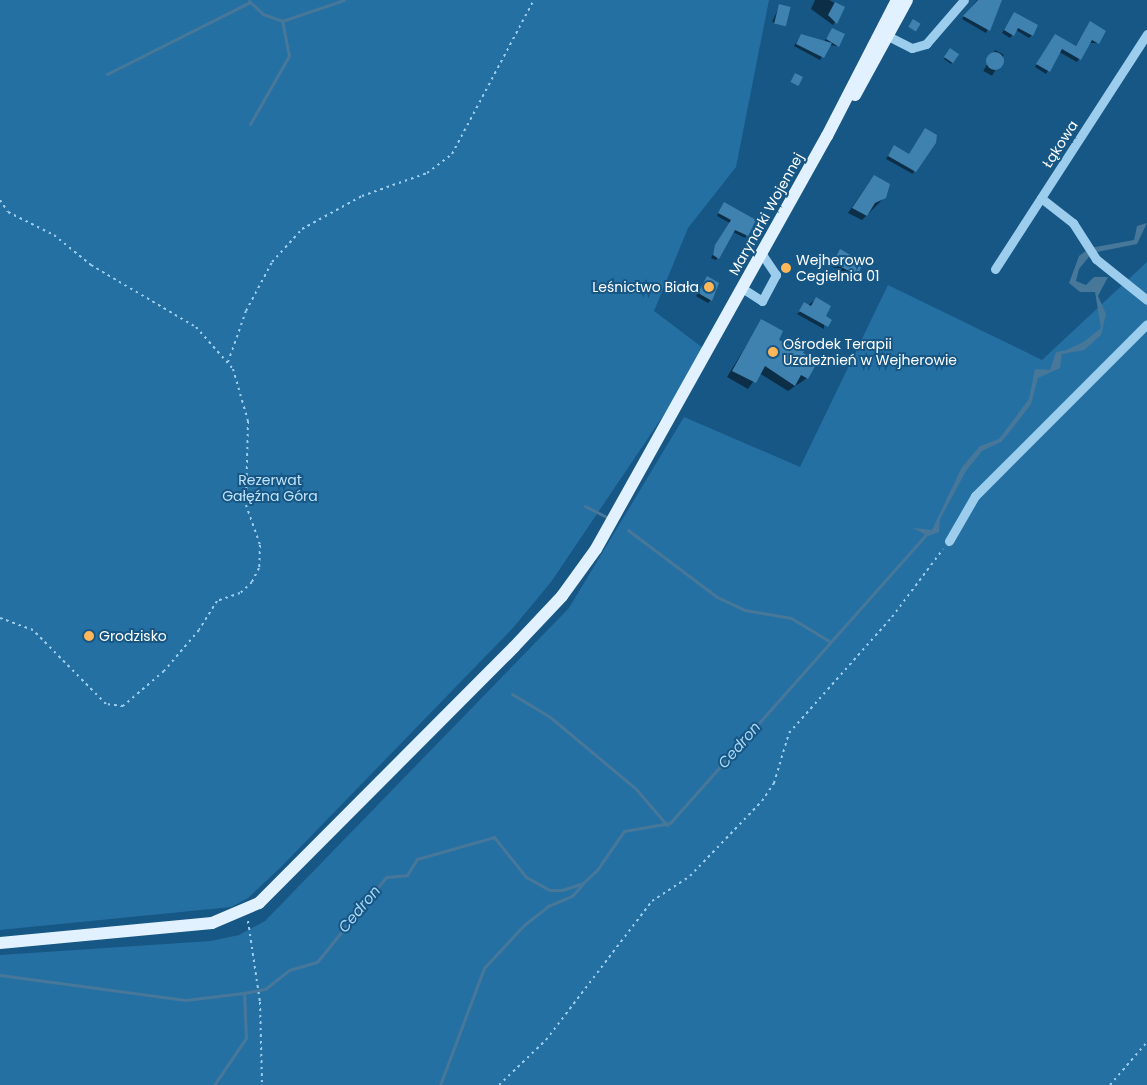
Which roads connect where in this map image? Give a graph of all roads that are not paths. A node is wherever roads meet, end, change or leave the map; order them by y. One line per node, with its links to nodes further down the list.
1 (897, 0): 4 (main road, Marynarki Wojennej)
2 (907, 0): 4 (main road, Marynarki Wojennej)
3 (964, 0): 4 (street)
4 (884, 34): 7 (main road, Marynarki Wojennej)
5 (1147, 34): 6 (street, Łąkowa)
6 (1041, 198): 8 (street, Łąkowa); 10 (street)
7 (761, 253): 9 (main road, Marynarki Wojennej); 9 (street)
8 (995, 269)
9 (742, 288): 13 (main road, Marynarki Wojennej)
10 (1147, 300)
11 (1147, 324): 12 (street)
12 (949, 541)
13 (0, 943)

